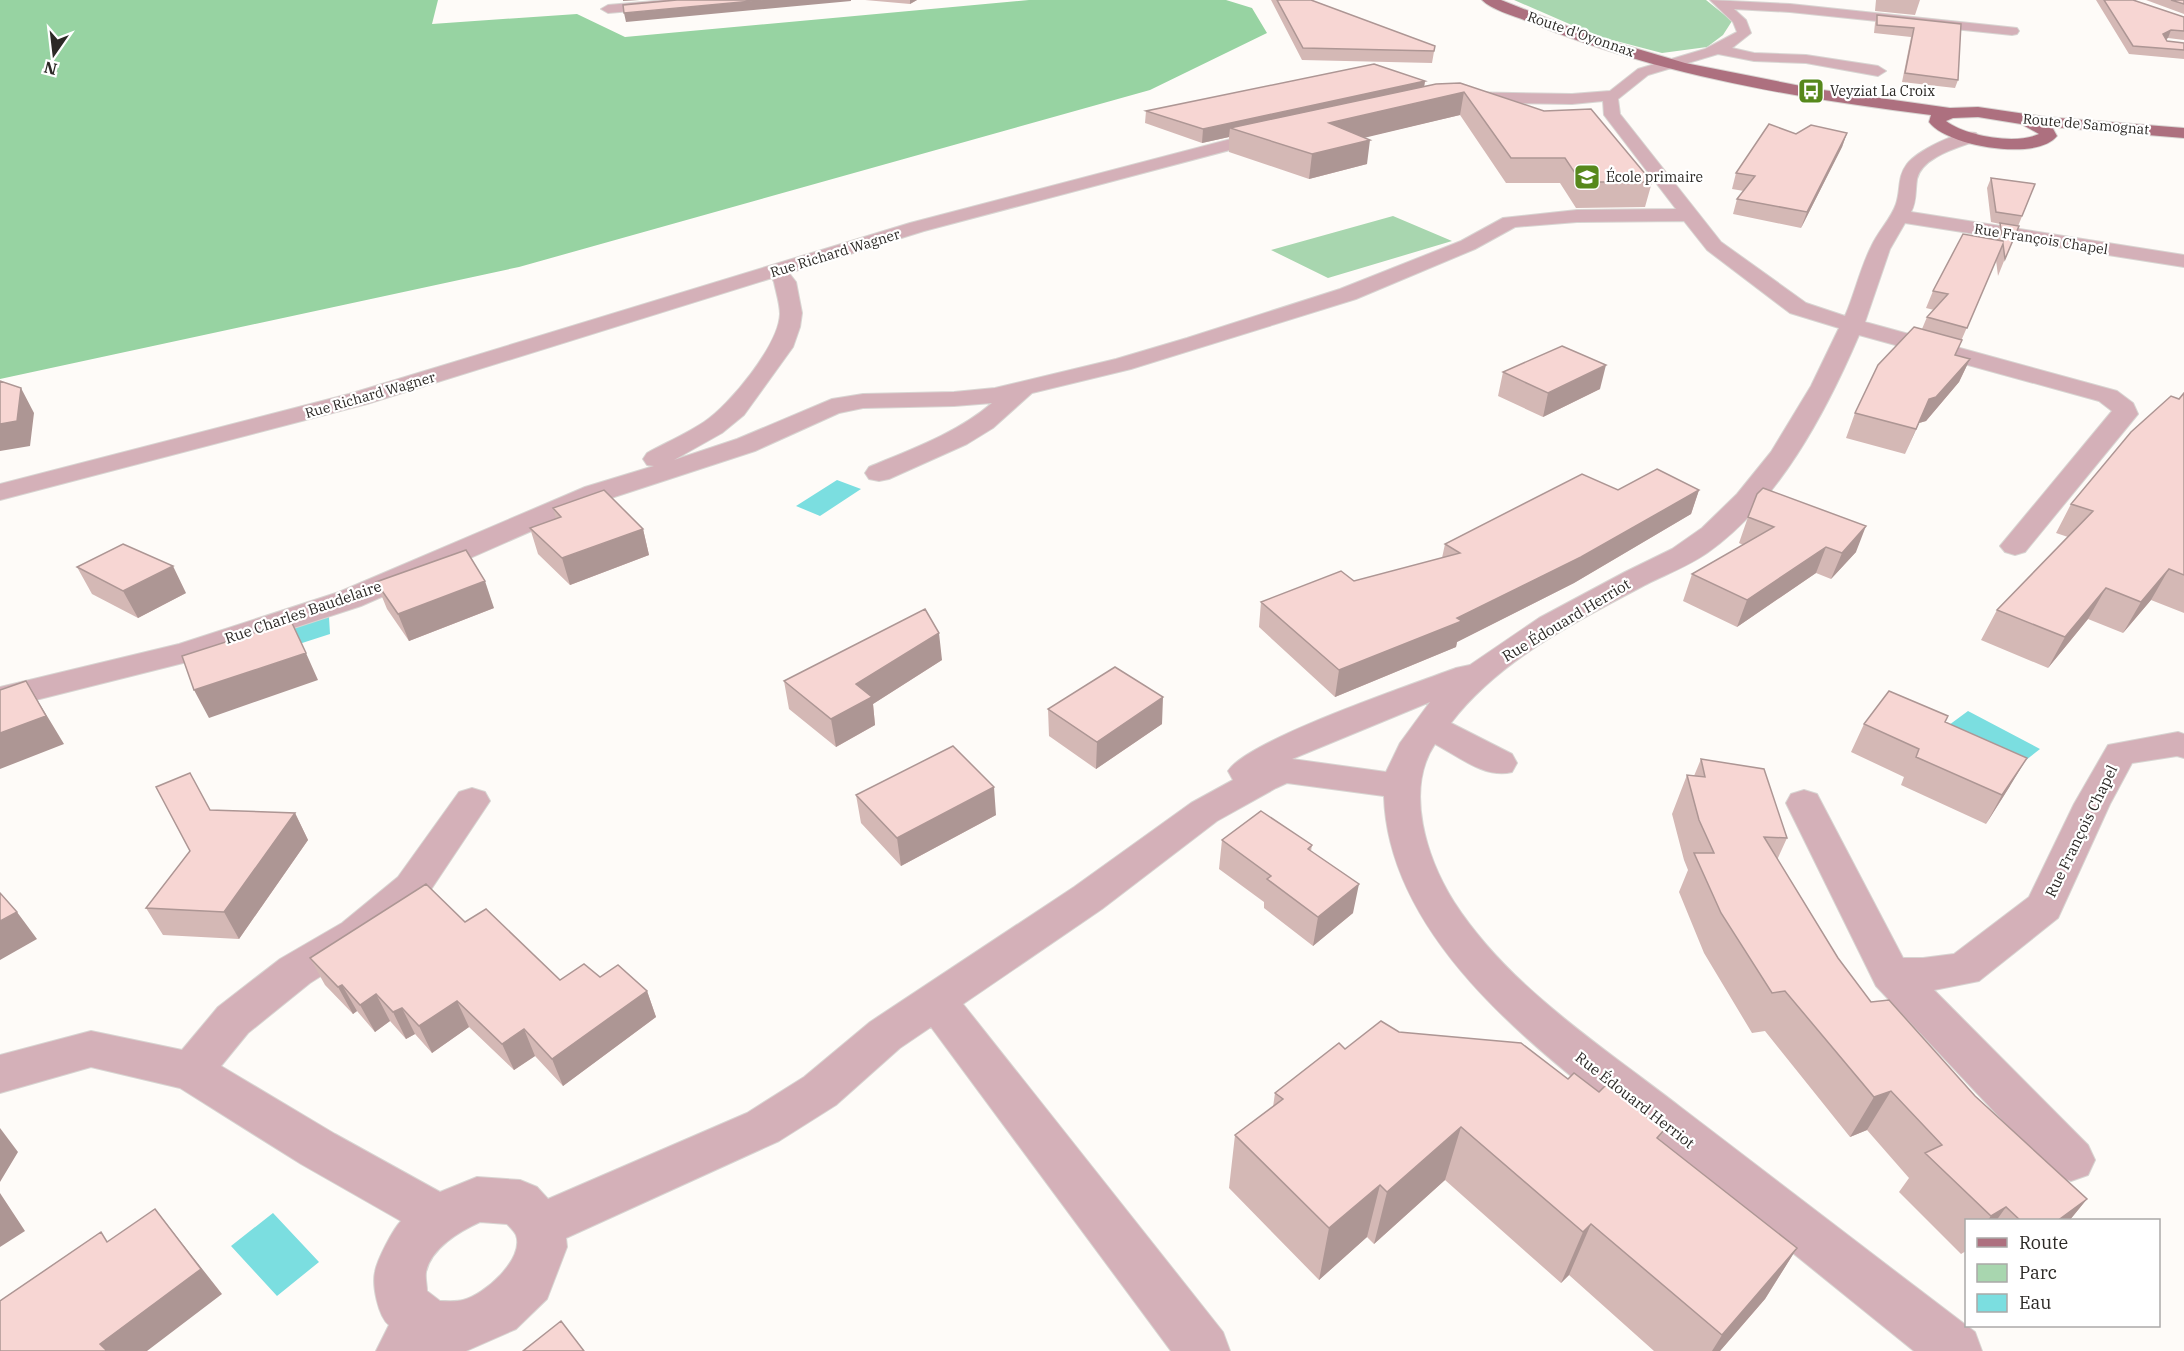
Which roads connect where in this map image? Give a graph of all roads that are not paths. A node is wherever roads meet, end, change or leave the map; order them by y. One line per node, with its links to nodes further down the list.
1 (712, 0): 4 (street)
2 (1489, 0): 7 (main road, Route d'Oyonnax)
3 (1719, 2): 5 (street); 6 (street)
4 (608, 9)
5 (2012, 31)
6 (1714, 49): 7 (street); 8 (street)
7 (1674, 64): 9 (street); 12 (main road)
8 (1878, 71)
9 (1608, 96): 10 (street); 17 (street)
10 (1441, 98)
11 (2011, 116): 12 (main road); 14 (main road, Route de Samognat); 16 (main road)
12 (1954, 125): 16 (main road, Route de Samognat); 18 (street, Rue Édouard Herriot)
13 (1289, 129): 20 (street, Rue Richard Wagner)
14 (2161, 130): 15 (main road, Route de Samognat); 16 (main road, Route de Samognat)
15 (2184, 133)
16 (2048, 136)
17 (1690, 215): 21 (street); 22 (street)
18 (1898, 216): 19 (street, Rue François Chapel); 21 (street, Rue Édouard Herriot)
19 (2184, 261)
20 (777, 271): 24 (street, Rue Richard Wagner); 25 (street, Rue Charles Baudelaire)
21 (1852, 325): 26 (street); 27 (street, Rue Édouard Herriot)
22 (1022, 390): 23 (street); 25 (street)
23 (879, 473)
24 (0, 492)
25 (588, 497): 28 (street, Rue Charles Baudelaire)
26 (2015, 546)
27 (1488, 668): 29 (street, Rue Édouard Herriot); 35 (street)
28 (0, 698)
29 (1429, 726): 31 (street); 32 (street, Rue Édouard Herriot)
30 (2184, 746): 36 (street, Rue François Chapel)
31 (1499, 763)
32 (1402, 787): 35 (street); 45 (street, Rue Édouard Herriot)
33 (472, 801): 38 (street)
34 (1804, 803): 36 (street)
35 (1204, 812): 37 (street)
36 (1891, 974): 40 (street)
37 (935, 1000): 42 (street); 44 (street)
38 (191, 1071): 39 (street); 41 (street)
39 (0, 1074)
40 (2071, 1160)
41 (435, 1222): 42 (street); 43 (street)
42 (540, 1226): 43 (street)
43 (413, 1336)
44 (1204, 1351)
45 (1956, 1351)

